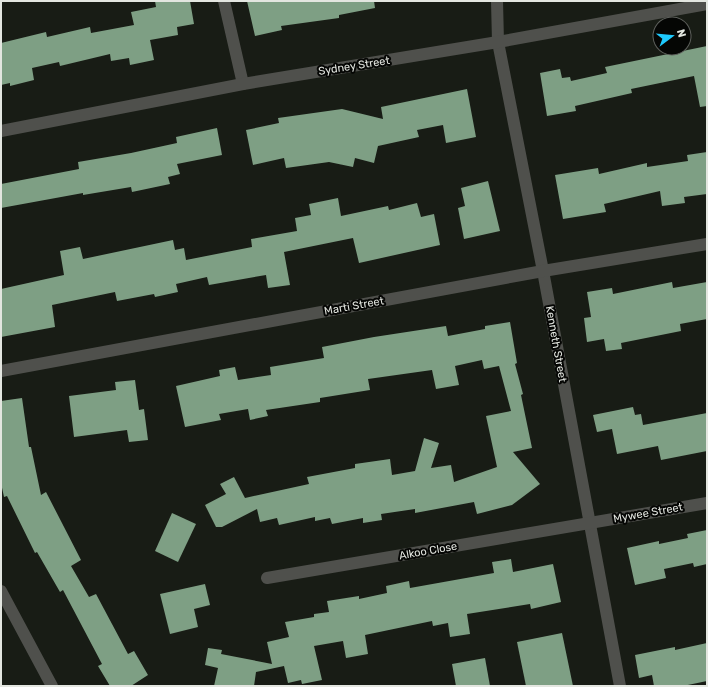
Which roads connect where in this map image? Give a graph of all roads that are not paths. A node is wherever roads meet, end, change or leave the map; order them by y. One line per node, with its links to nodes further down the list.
1 (224, 1): 5 (street)
2 (497, 1): 4 (street, Kenneth Street)
3 (707, 4): 4 (street, Sydney Street)
4 (498, 42): 5 (street, Sydney Street); 8 (street, Kenneth Street)
5 (243, 84): 6 (street, Sydney Street)
6 (1, 131)
7 (707, 244): 8 (street, Marti Street)
8 (543, 271): 9 (street, Marti Street); 11 (street, Kenneth Street)
9 (1, 371)
10 (707, 503): 11 (street, Mywee Street)
11 (589, 523): 12 (street, Alkoo Close); 15 (street, Kenneth Street)
12 (267, 578)
13 (1, 591): 14 (street)
14 (52, 686)
15 (620, 686)

